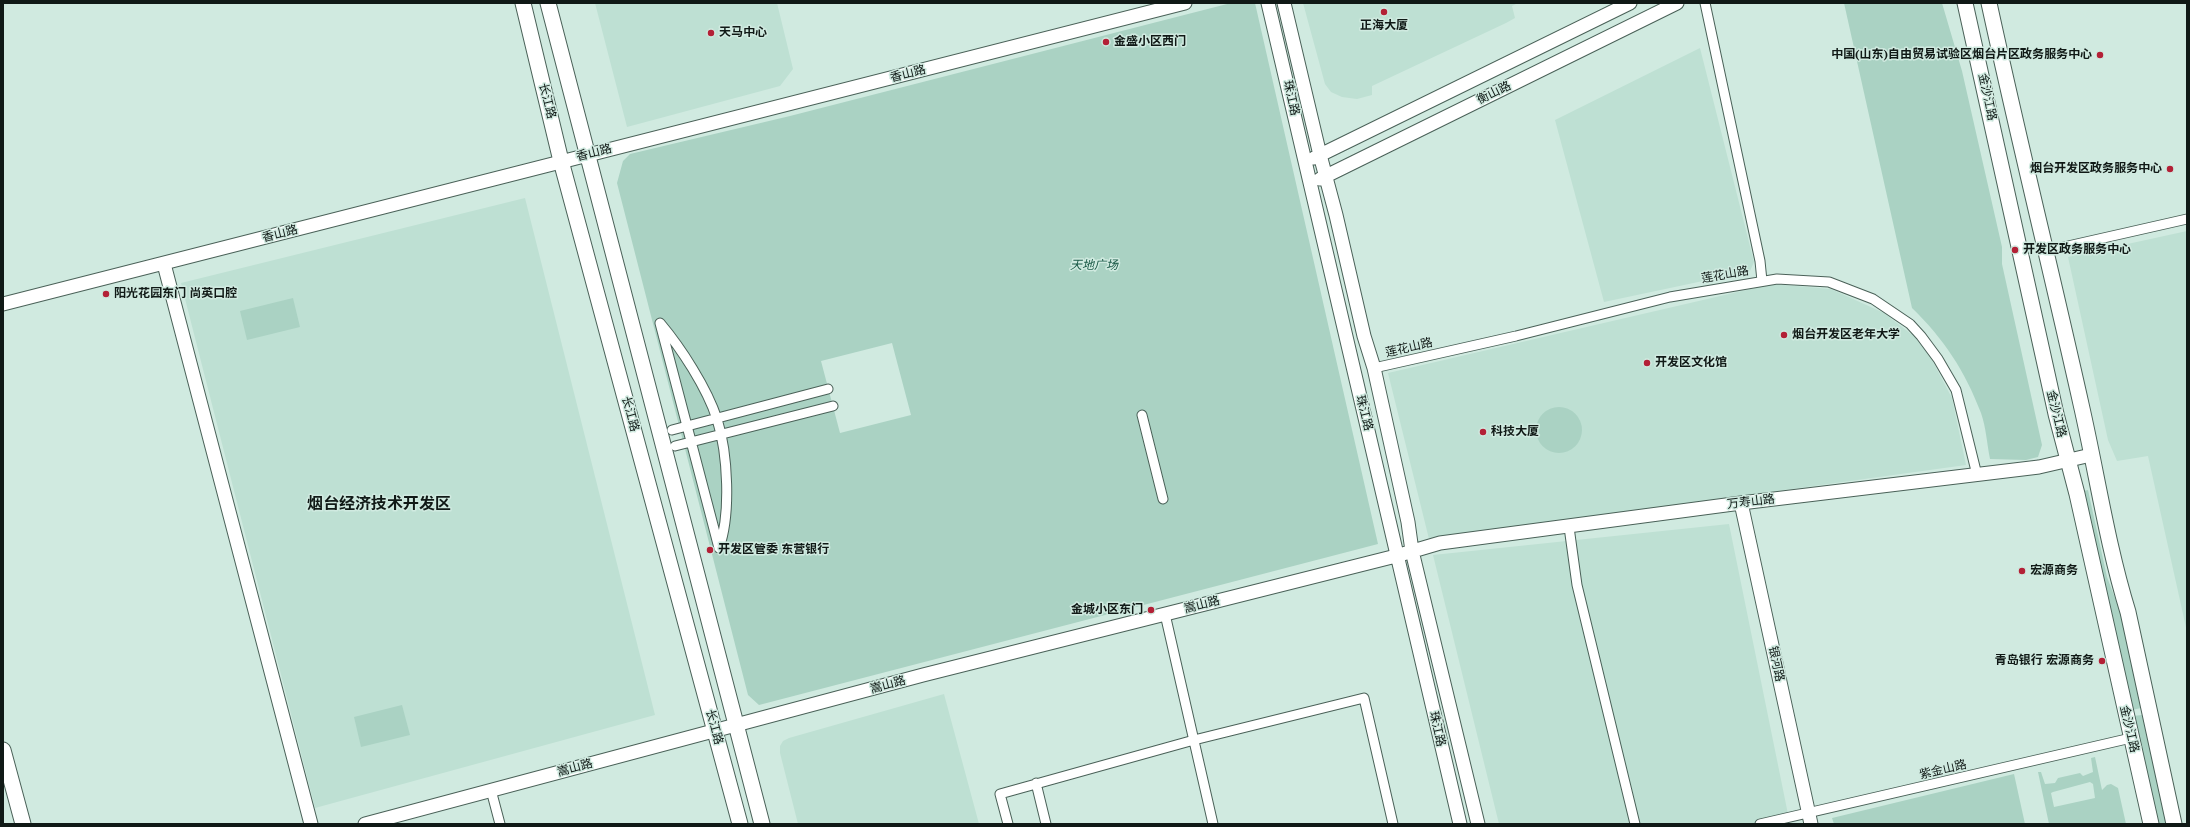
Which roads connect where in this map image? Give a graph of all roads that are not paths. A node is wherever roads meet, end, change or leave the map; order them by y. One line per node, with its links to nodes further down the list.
1 (523, 3): 15 (main road, 长江路)
2 (548, 3): 13 (main road, 长江路)
3 (1184, 3): 13 (street, 香山路)
4 (1268, 3): 16 (street, 珠江路)
5 (1284, 3): 14 (street)
6 (1630, 3): 14 (street, 衡山路)
7 (1677, 3): 17 (street, 衡山路)
8 (1705, 3): 22 (street)
9 (1957, 3): 12 (main road)
10 (1965, 3): 12 (main road, 金沙江路)
11 (1989, 3): 20 (main road, 金沙江路)
12 (1980, 66): 33 (main road, 金沙江路)
13 (586, 155): 15 (street, 香山路); 41 (main road, 长江路)
14 (1320, 156): 16 (street, 衡山路); 17 (street)
15 (562, 161): 21 (street, 香山路); 42 (main road, 长江路)
16 (1306, 162): 18 (street, 珠江路)
17 (1327, 176): 18 (street, 衡山路); 24 (street)
18 (1311, 182): 39 (street, 珠江路)
19 (2187, 219): 20 (street)
20 (2046, 251): 32 (main road, 金沙江路)
21 (164, 264): 23 (street, 香山路); 50 (street)
22 (1762, 281): 24 (street, 莲花山路); 34 (street, 莲花山路)
23 (3, 304)
24 (1374, 368): 38 (street)
25 (828, 389): 28 (street)
26 (833, 406): 30 (street)
27 (1142, 415): 35 (street)
28 (717, 419): 29 (street); 30 (street); 30 (street)
29 (672, 430)
30 (720, 435): 31 (street)
31 (675, 446)
32 (2091, 455): 33 (street, 万寿山路); 64 (main road, 金沙江路)
33 (2068, 461): 34 (street, 万寿山路); 43 (main road, 金沙江路)
34 (1977, 475): 36 (street, 万寿山路)
35 (1163, 499)
36 (1741, 503): 37 (street, 万寿山路); 48 (street, 银河路)
37 (1569, 527): 38 (street, 万寿山路); 61 (street)
38 (1412, 551): 39 (street, 嵩山路); 60 (street)
39 (1396, 556): 40 (street, 嵩山路); 59 (street, 珠江路)
40 (1165, 614): 41 (street, 嵩山路); 44 (street)
41 (736, 725): 42 (street, 嵩山路); 54 (main road, 长江路)
42 (716, 731): 47 (street, 嵩山路); 53 (main road, 长江路)
43 (2131, 738): 48 (street, 紫金山路); 63 (main road, 金沙江路)
44 (1194, 740): 46 (street); 57 (street); 58 (street)
45 (3, 750): 49 (main road)
46 (1036, 783): 55 (street); 56 (street)
47 (490, 790): 51 (street, 嵩山路); 52 (street)
48 (1810, 818): 62 (street, 紫金山路)
49 (23, 824)
50 (311, 824)
51 (365, 824)
52 (500, 824)
53 (740, 824)
54 (762, 824)
55 (1008, 824)
56 (1046, 824)
57 (1213, 824)
58 (1393, 824)
59 (1460, 824)
60 (1478, 824)
61 (1635, 824)
62 (1760, 824)
63 (2150, 824)
64 (2174, 824)

